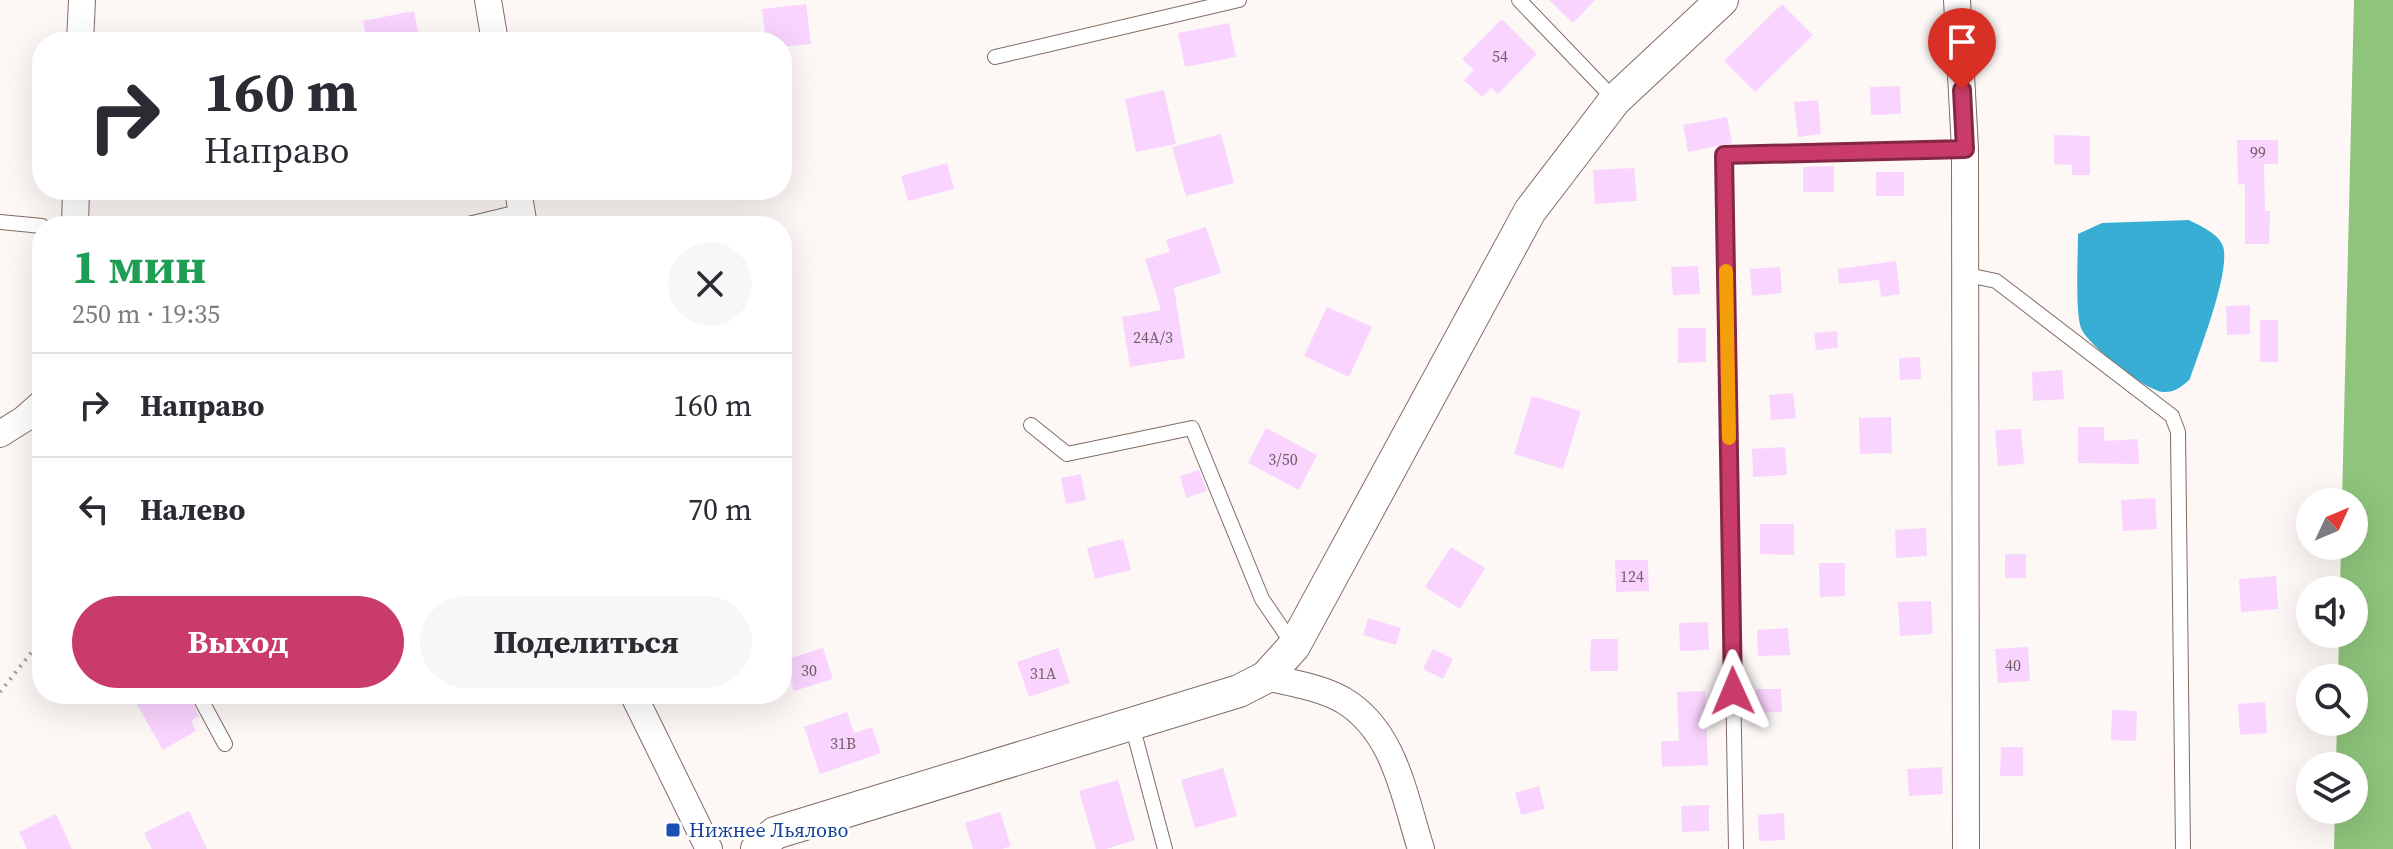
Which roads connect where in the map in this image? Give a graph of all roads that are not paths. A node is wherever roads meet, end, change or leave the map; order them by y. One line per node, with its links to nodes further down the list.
1 (82, 0): 7 (street)
2 (488, 0): 8 (street)
3 (1239, 0): 9 (lane)
4 (1519, 0): 10 (lane)
5 (1722, 0): 10 (street)
6 (1957, 0): 11 (street)
7 (80, 32)
8 (493, 32)
9 (995, 57)
10 (1615, 100): 20 (street)
11 (1965, 149): 16 (street); 30 (lane)
12 (521, 209): 13 (lane)
13 (496, 216)
14 (0, 222): 15 (lane)
15 (32, 225)
16 (1963, 274): 31 (street); 32 (lane)
17 (32, 412): 19 (street)
18 (1031, 425): 20 (lane)
19 (0, 434)
20 (1294, 646): 21 (street)
21 (1266, 677): 24 (street); 29 (street)
22 (203, 704): 25 (lane)
23 (638, 704): 26 (street)
24 (1132, 725): 27 (street); 28 (lane)
25 (225, 744)
26 (709, 849)
27 (757, 849)
28 (1165, 849)
29 (1421, 849)
30 (1736, 849)
31 (1966, 849)
32 (2183, 849)

